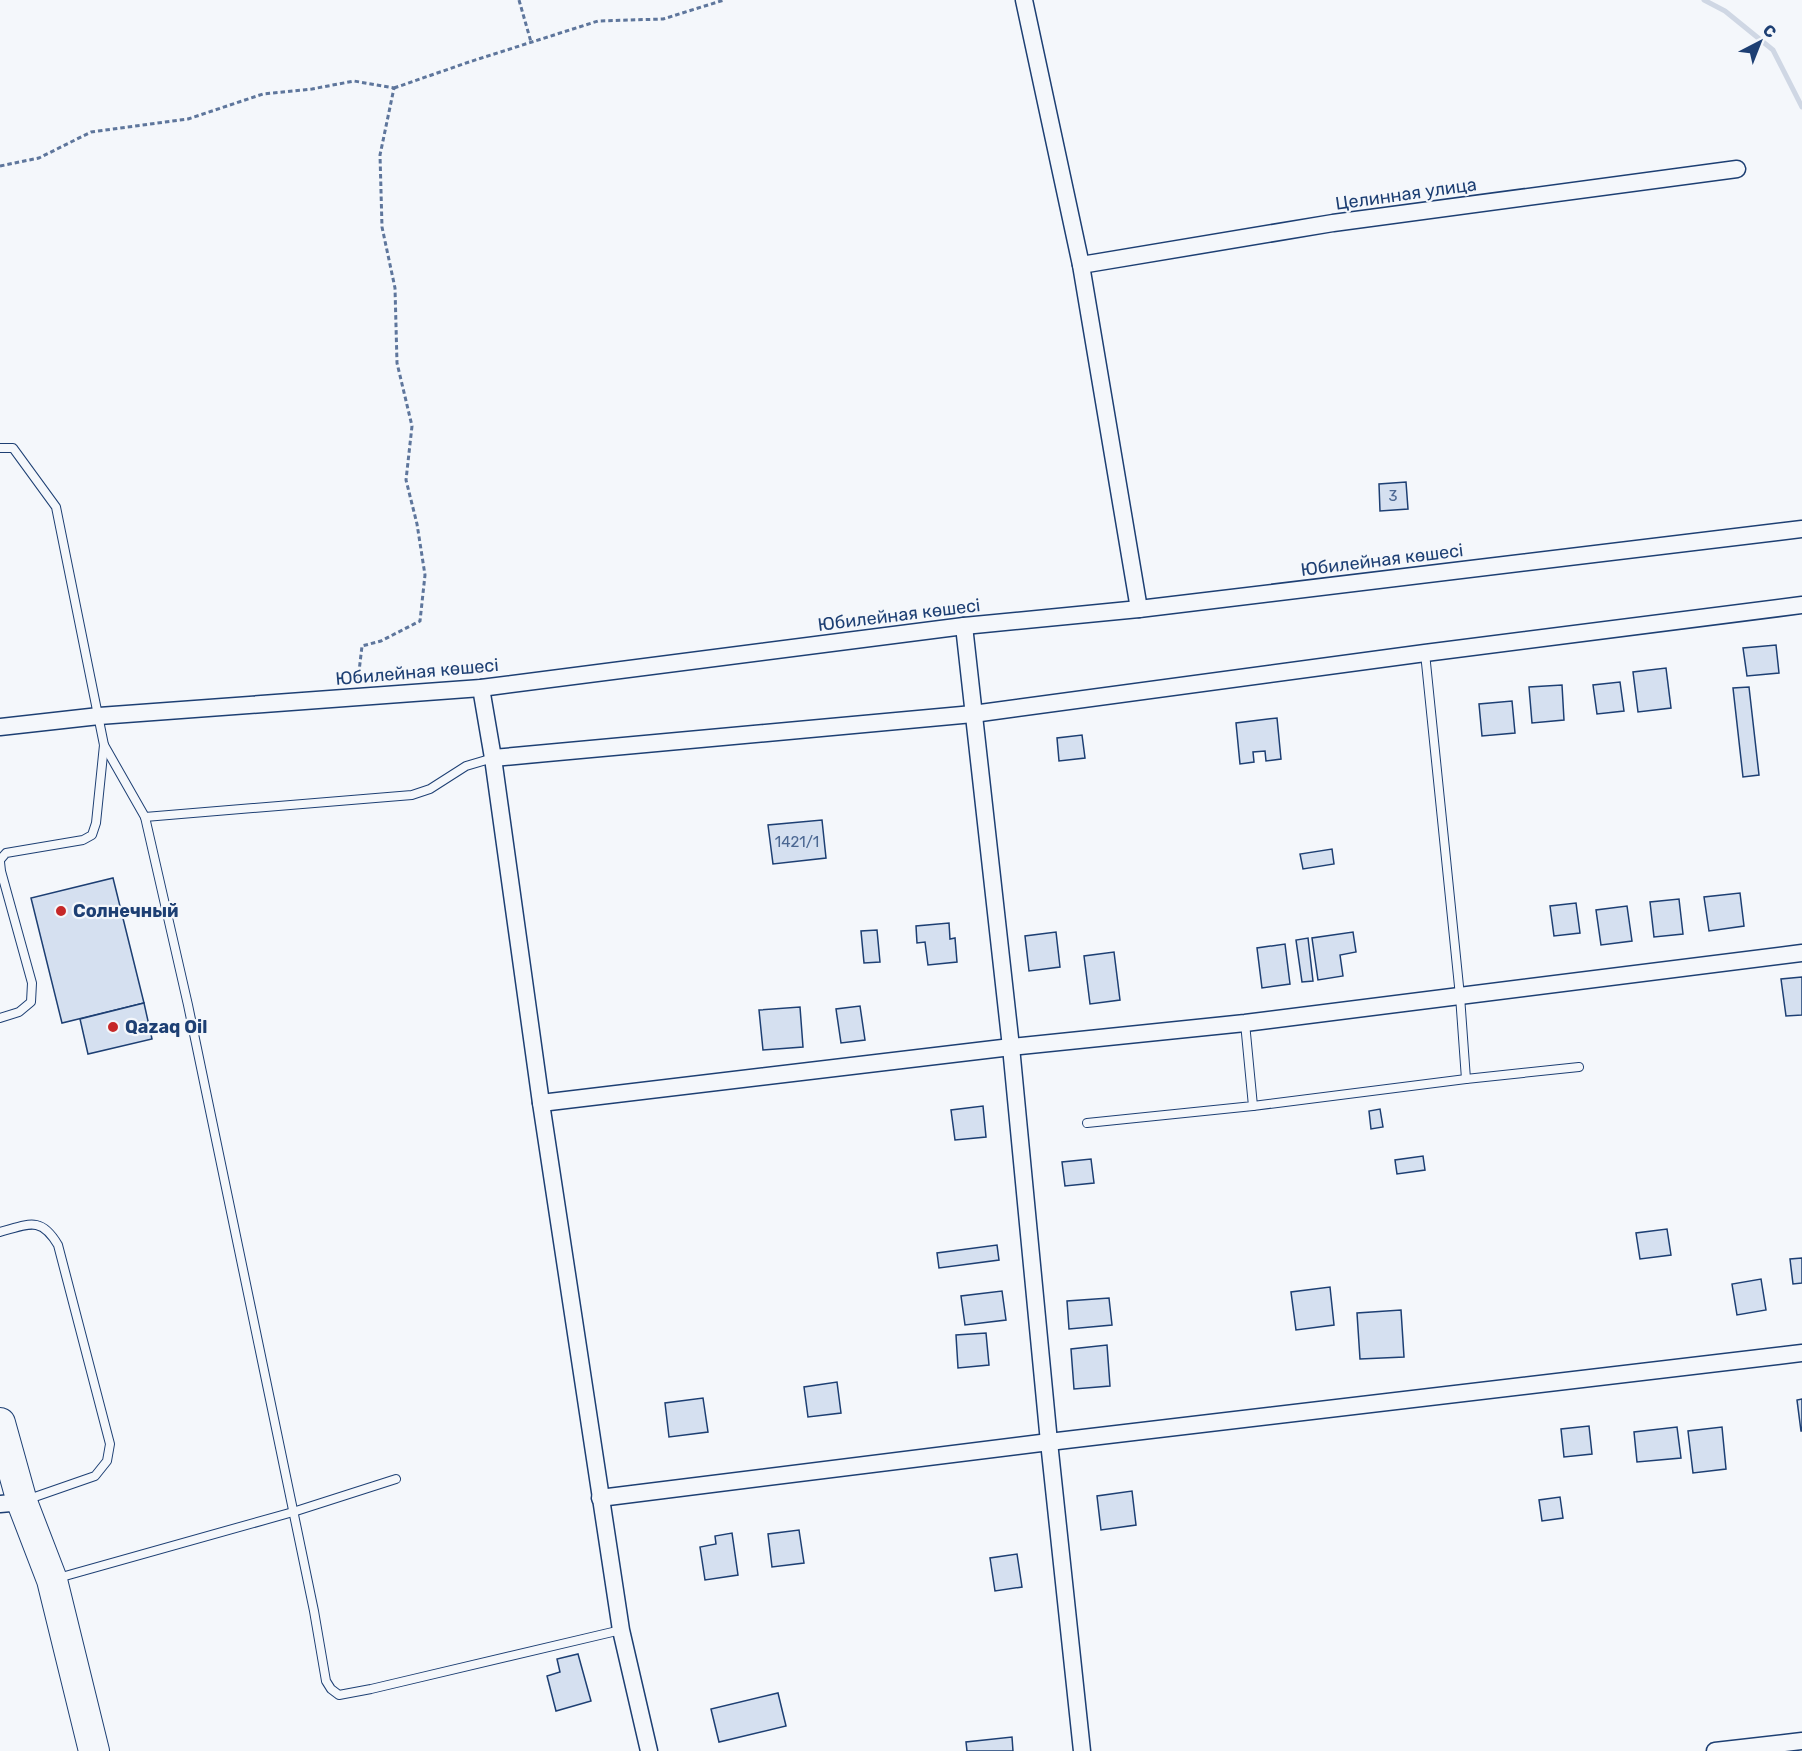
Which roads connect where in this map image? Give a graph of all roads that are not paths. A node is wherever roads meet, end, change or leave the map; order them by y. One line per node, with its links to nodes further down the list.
1 (1024, 0): 3 (street)
2 (1737, 169): 3 (street, Целинная улица)
3 (1081, 265): 7 (street)
4 (0, 448): 12 (lane)
5 (1802, 529): 7 (street, Юбилейная көшесі)
6 (1802, 604): 9 (street)
7 (1139, 609): 8 (street, Юбилейная көшесі)
8 (964, 626): 10 (street, Юбилейная көшесі); 11 (street)
9 (1425, 653): 11 (street); 19 (lane)
10 (480, 688): 12 (street, Юбилейная көшесі); 15 (street)
11 (973, 714): 15 (street); 22 (street)
12 (99, 716): 13 (street, Юбилейная көшесі); 14 (lane)
13 (0, 727)
14 (104, 745): 16 (lane); 17 (lane)
15 (493, 758): 16 (lane); 25 (street)
16 (145, 817): 35 (lane)
17 (0, 861): 20 (lane)
18 (1802, 953): 19 (street)
19 (1460, 996): 21 (street); 24 (lane)
20 (0, 1018)
21 (1245, 1023): 22 (street); 26 (lane)
22 (1011, 1047): 25 (street); 31 (street)
23 (1579, 1067): 24 (lane)
24 (1466, 1079): 26 (lane)
25 (541, 1103): 33 (street)
26 (1253, 1106): 27 (lane)
27 (1088, 1123)
28 (0, 1232): 34 (lane)
29 (1802, 1353): 31 (street)
30 (0, 1423): 34 (highway)
31 (1049, 1442): 33 (street); 41 (street)
32 (396, 1479): 35 (lane)
33 (600, 1498): 37 (street)
34 (11, 1503): 36 (highway)
35 (293, 1512): 36 (lane); 37 (lane)
36 (52, 1580): 39 (highway)
37 (621, 1630): 40 (street)
38 (1802, 1741): 42 (street)
39 (94, 1751)
40 (649, 1751)
41 (1082, 1751)
42 (1715, 1751)

